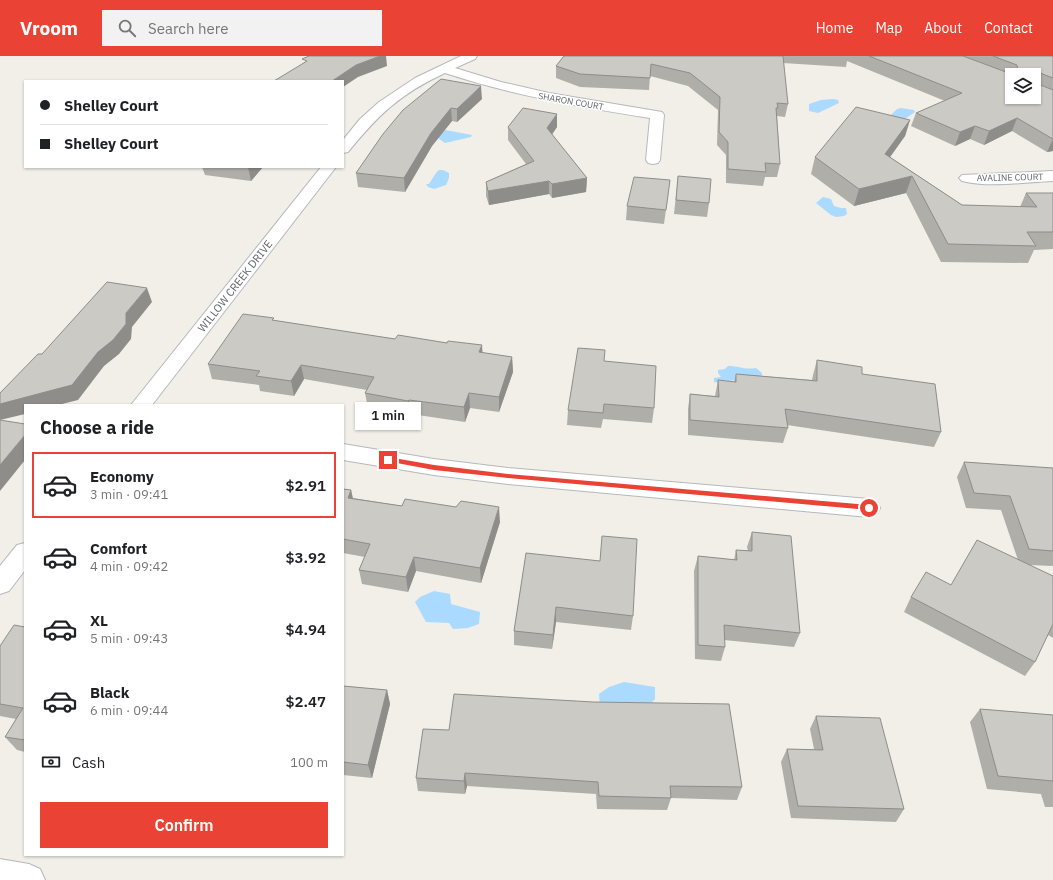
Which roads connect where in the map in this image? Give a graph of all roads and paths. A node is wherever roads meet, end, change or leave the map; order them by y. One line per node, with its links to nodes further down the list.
1 (471, 56): 2 (street)
2 (443, 68): 3 (street); 4 (street, SHARON COURT)
3 (344, 148)
4 (653, 160)
5 (328, 168): 8 (street, WILLOW CREEK DRIVE)
6 (1053, 176): 7 (street, AVALINE COURT)
7 (967, 178)
8 (142, 404)
9 (344, 452): 10 (street)
10 (869, 508)
11 (24, 553): 12 (street)
12 (0, 584)
13 (0, 875): 14 (street)
14 (29, 880)

